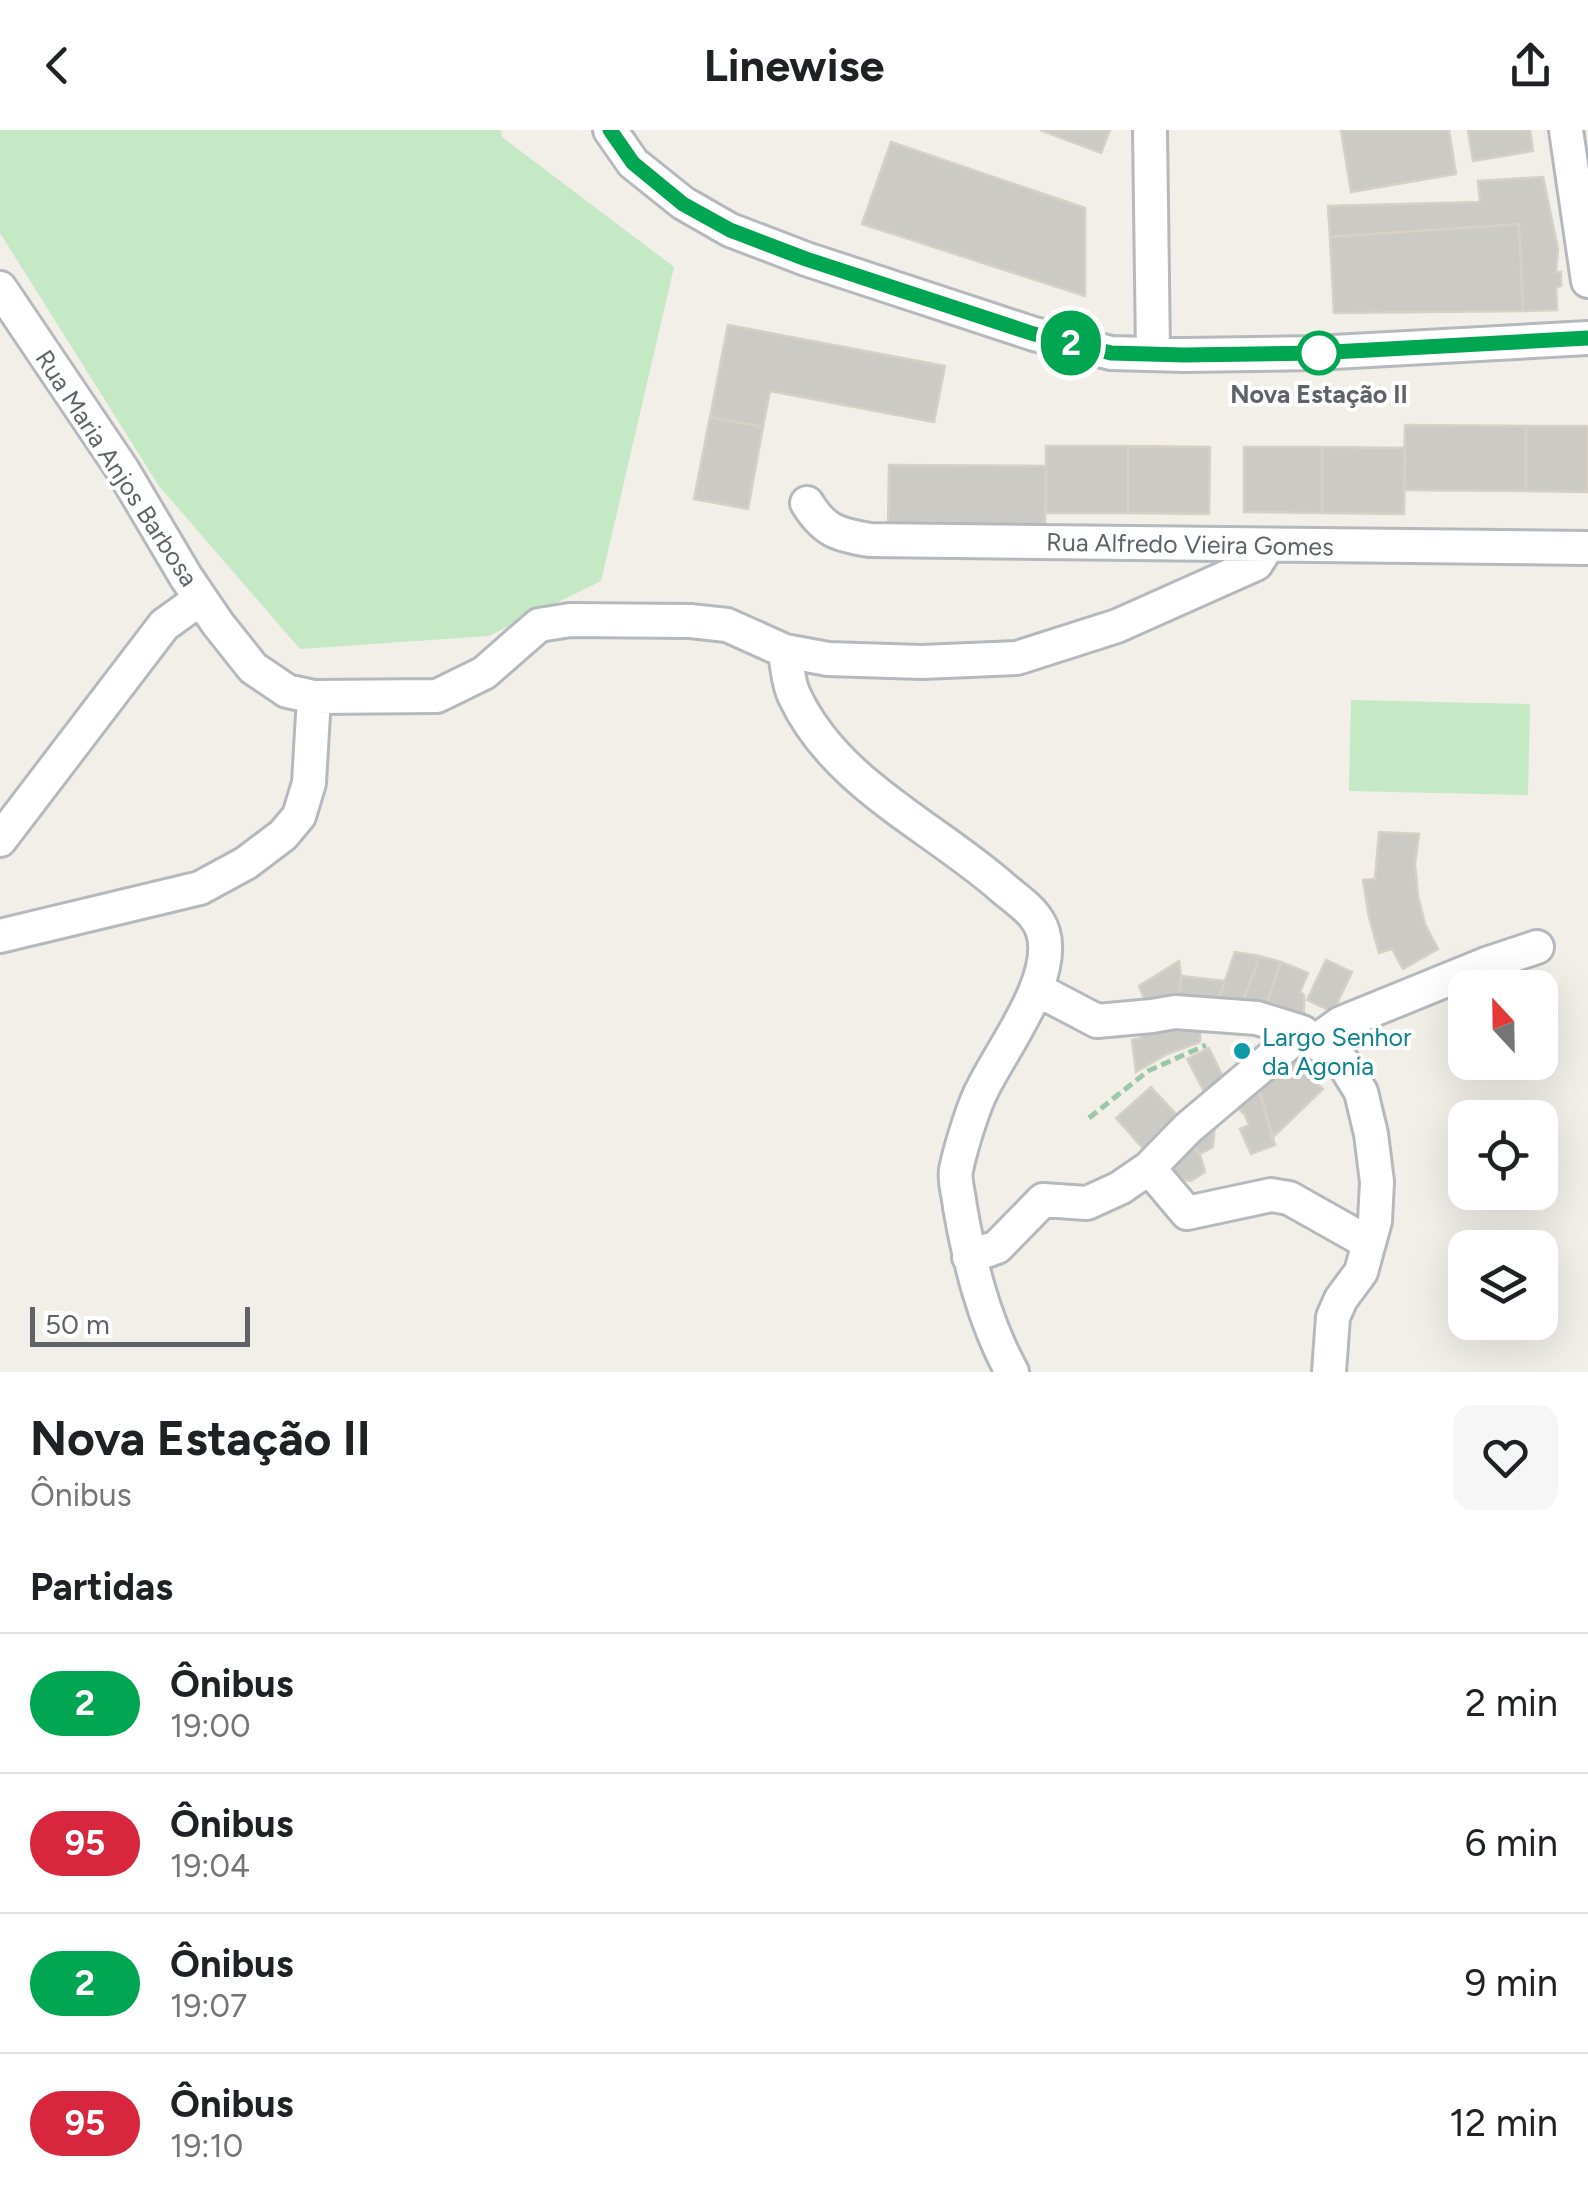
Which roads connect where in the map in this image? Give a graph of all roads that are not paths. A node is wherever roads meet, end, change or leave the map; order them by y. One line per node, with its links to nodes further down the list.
1 (610, 130): 7 (street)
2 (1150, 130): 7 (street)
3 (1566, 130): 4 (street)
4 (1588, 281)
5 (0, 288): 11 (street, Rua Maria Anjos Barbosa)
6 (1588, 338): 7 (street)
7 (1153, 353)
8 (807, 503): 9 (street, Rua Alfredo Vieira Gomes)
9 (1268, 546): 10 (street, Rua Alfredo Vieira Gomes); 12 (street)
10 (1588, 548)
11 (200, 599): 13 (street, Rua Maria Anjos Barbosa); 14 (street)
12 (785, 650): 13 (street); 17 (street)
13 (314, 697): 15 (street)
14 (0, 840)
15 (0, 936)
16 (1537, 947): 18 (street)
17 (1036, 989): 18 (street); 21 (street)
18 (1309, 1036): 19 (street); 20 (street)
19 (1149, 1168): 20 (street); 21 (street)
20 (1368, 1243): 23 (street)
21 (969, 1258): 22 (street)
22 (1012, 1372)
23 (1329, 1372)

